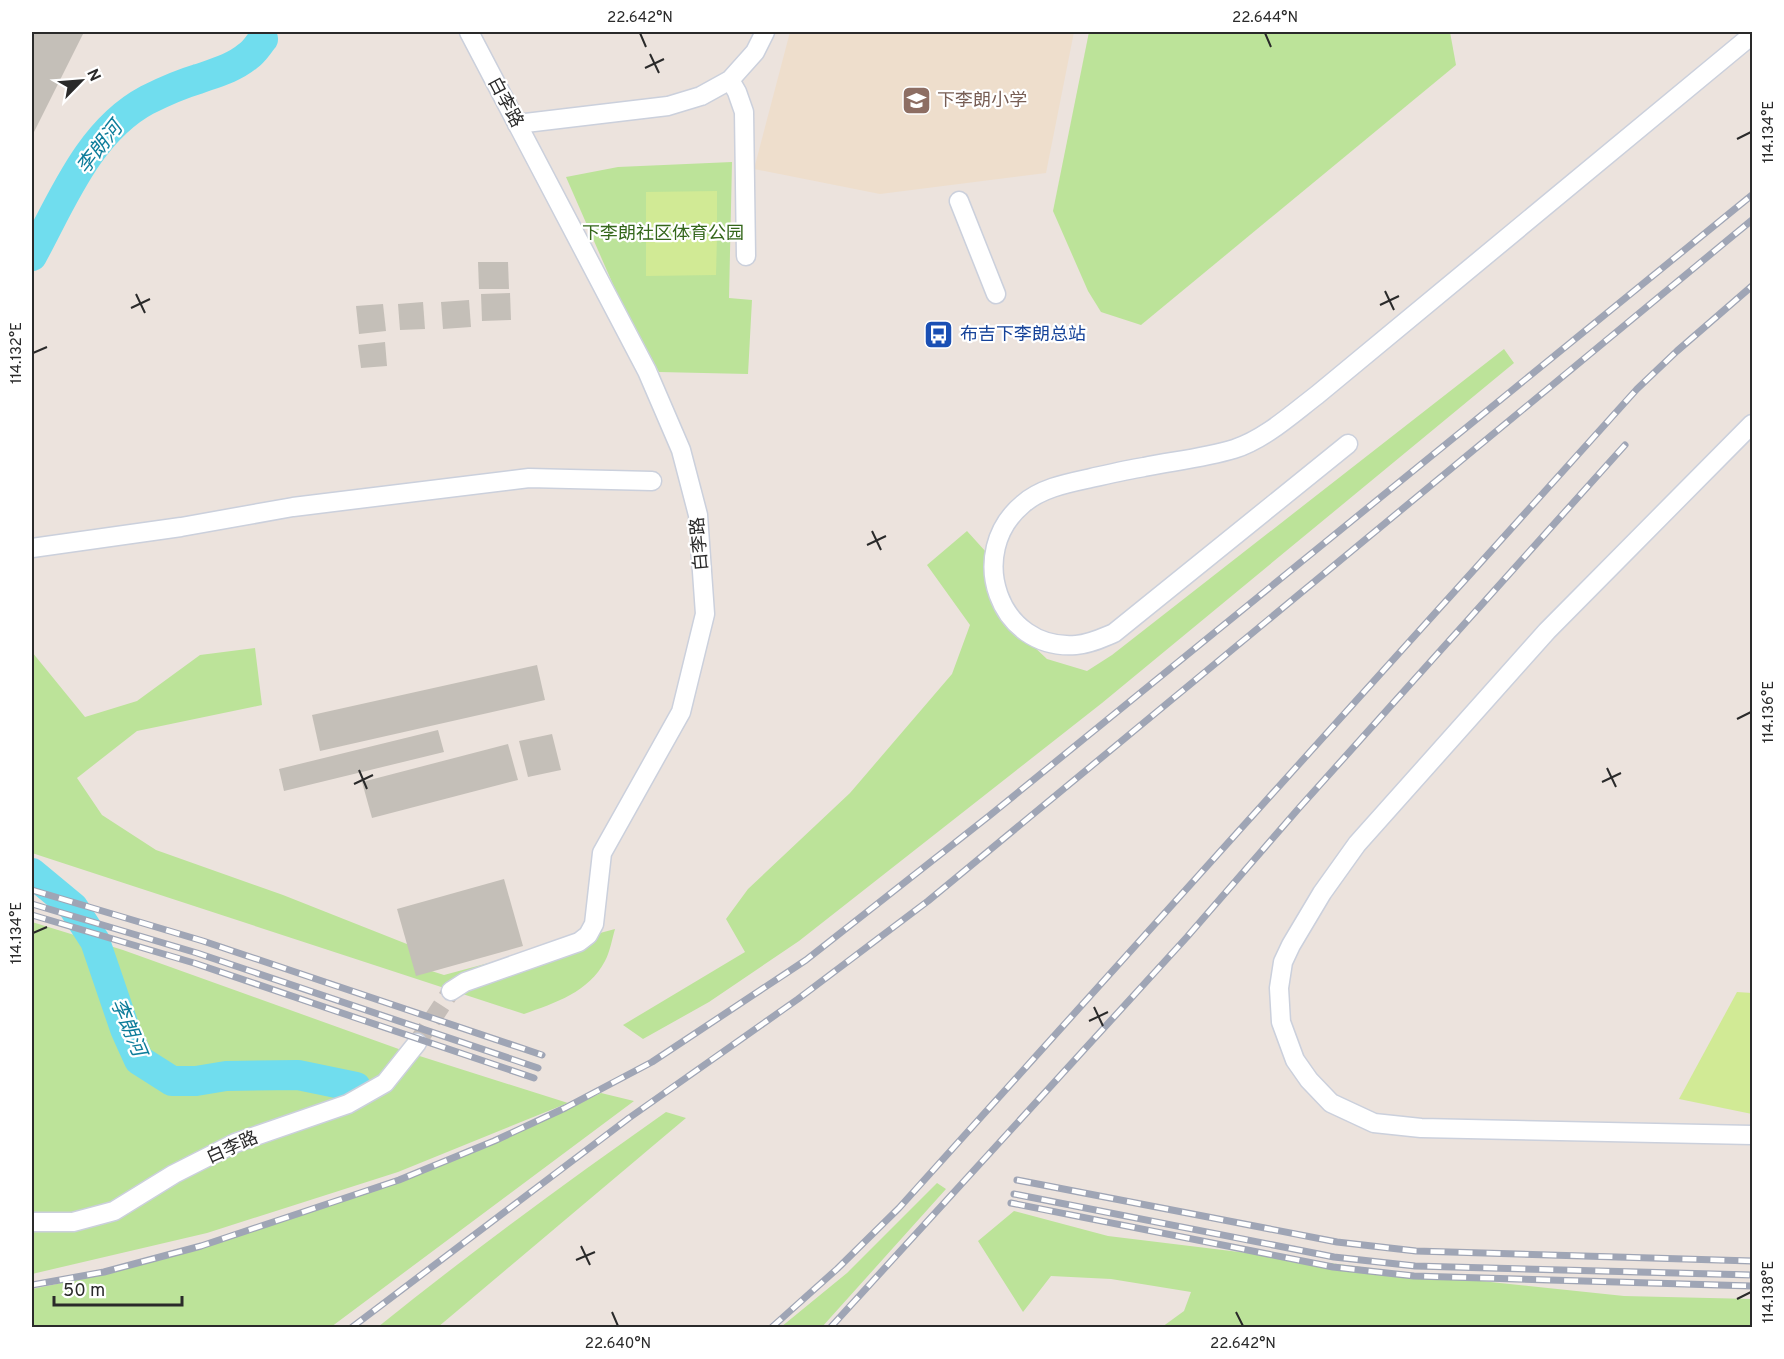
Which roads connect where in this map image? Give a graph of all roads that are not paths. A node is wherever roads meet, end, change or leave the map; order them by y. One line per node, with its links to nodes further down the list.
1 (469, 32): 5 (street, 白李路)
2 (765, 32): 4 (street)
3 (1752, 35): 10 (street)
4 (730, 80): 5 (street); 7 (street)
5 (517, 124): 13 (street, 白李路)
6 (959, 201): 8 (street)
7 (746, 256)
8 (996, 294)
9 (1752, 424): 15 (street)
10 (1348, 444)
11 (652, 481): 12 (street)
12 (32, 548)
13 (451, 991)
14 (417, 1042): 16 (street, 白李路)
15 (1752, 1135)
16 (32, 1222)

